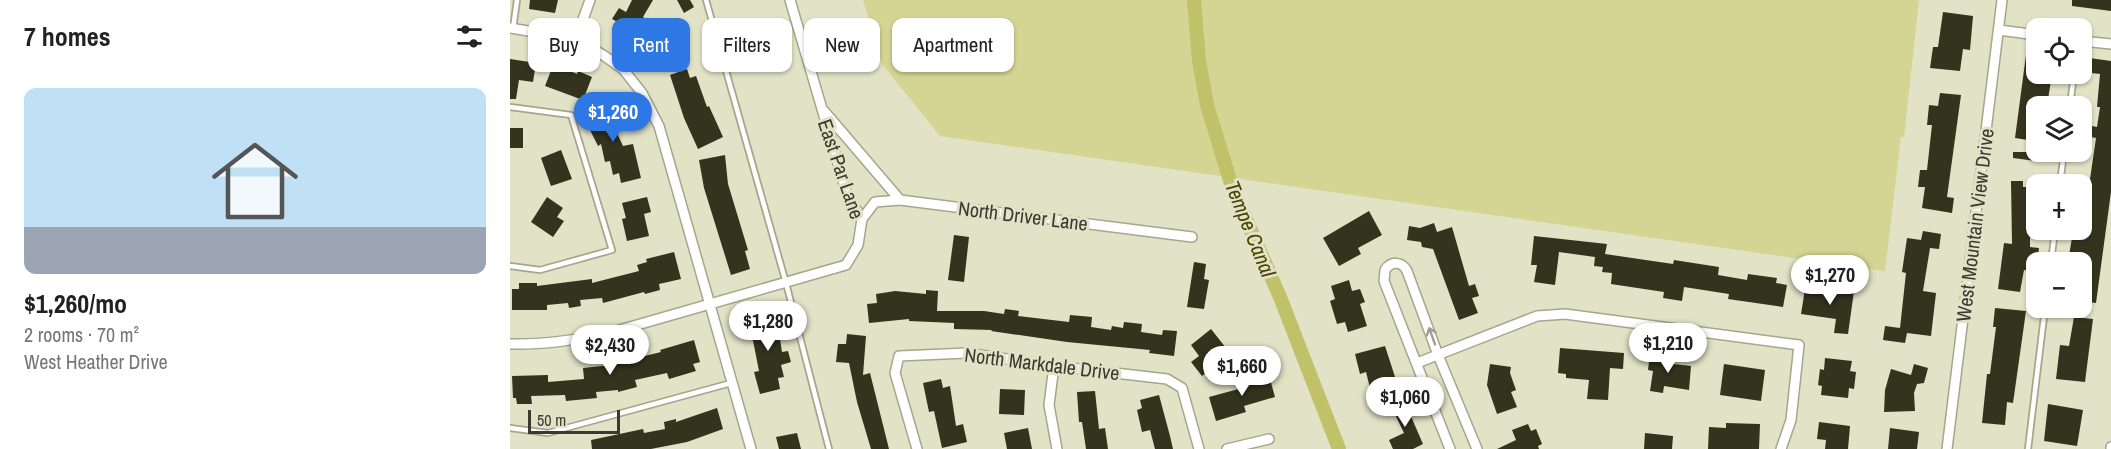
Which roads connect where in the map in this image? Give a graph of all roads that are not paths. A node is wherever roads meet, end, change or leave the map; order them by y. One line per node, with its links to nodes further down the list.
1 (517, 0): 7 (lane)
2 (590, 0): 6 (street)
3 (706, 0): 20 (lane)
4 (790, 0): 14 (street, East Par Lane)
5 (2002, 0): 8 (street, West Mountain View Drive)
6 (584, 18)
7 (512, 29): 9 (street)
8 (1999, 30): 10 (street); 39 (street, West Mountain View Drive)
9 (528, 32)
10 (2026, 33)
11 (2092, 41): 12 (street)
12 (2111, 44)
13 (600, 54): 21 (street)
14 (820, 106): 16 (street, East Par Lane); 17 (street, East Par Lane)
15 (510, 107): 19 (lane)
16 (900, 200): 17 (street, North Driver Lane); 18 (street, North Driver Lane)
17 (862, 219): 20 (street, East Par Lane)
18 (1192, 237)
19 (510, 266)
20 (786, 283): 21 (street); 31 (lane)
21 (710, 305): 23 (street); 27 (street)
22 (2044, 318): 40 (lane)
23 (510, 344)
24 (1438, 355): 25 (street); 25 (street, one-way to 25); 37 (street); 38 (street)
25 (1417, 363): 36 (street)
26 (1054, 366): 32 (street, North Markdale Drive); 33 (street); 34 (street, North Markdale Drive)
27 (732, 383): 28 (lane); 30 (street)
28 (510, 428)
29 (1269, 439): 35 (street)
30 (751, 449)
31 (829, 449)
32 (917, 449)
33 (1057, 449)
34 (1199, 449)
35 (1227, 449)
36 (1450, 449)
37 (1477, 449)
38 (1781, 449)
39 (1947, 449)
40 (2028, 449)

